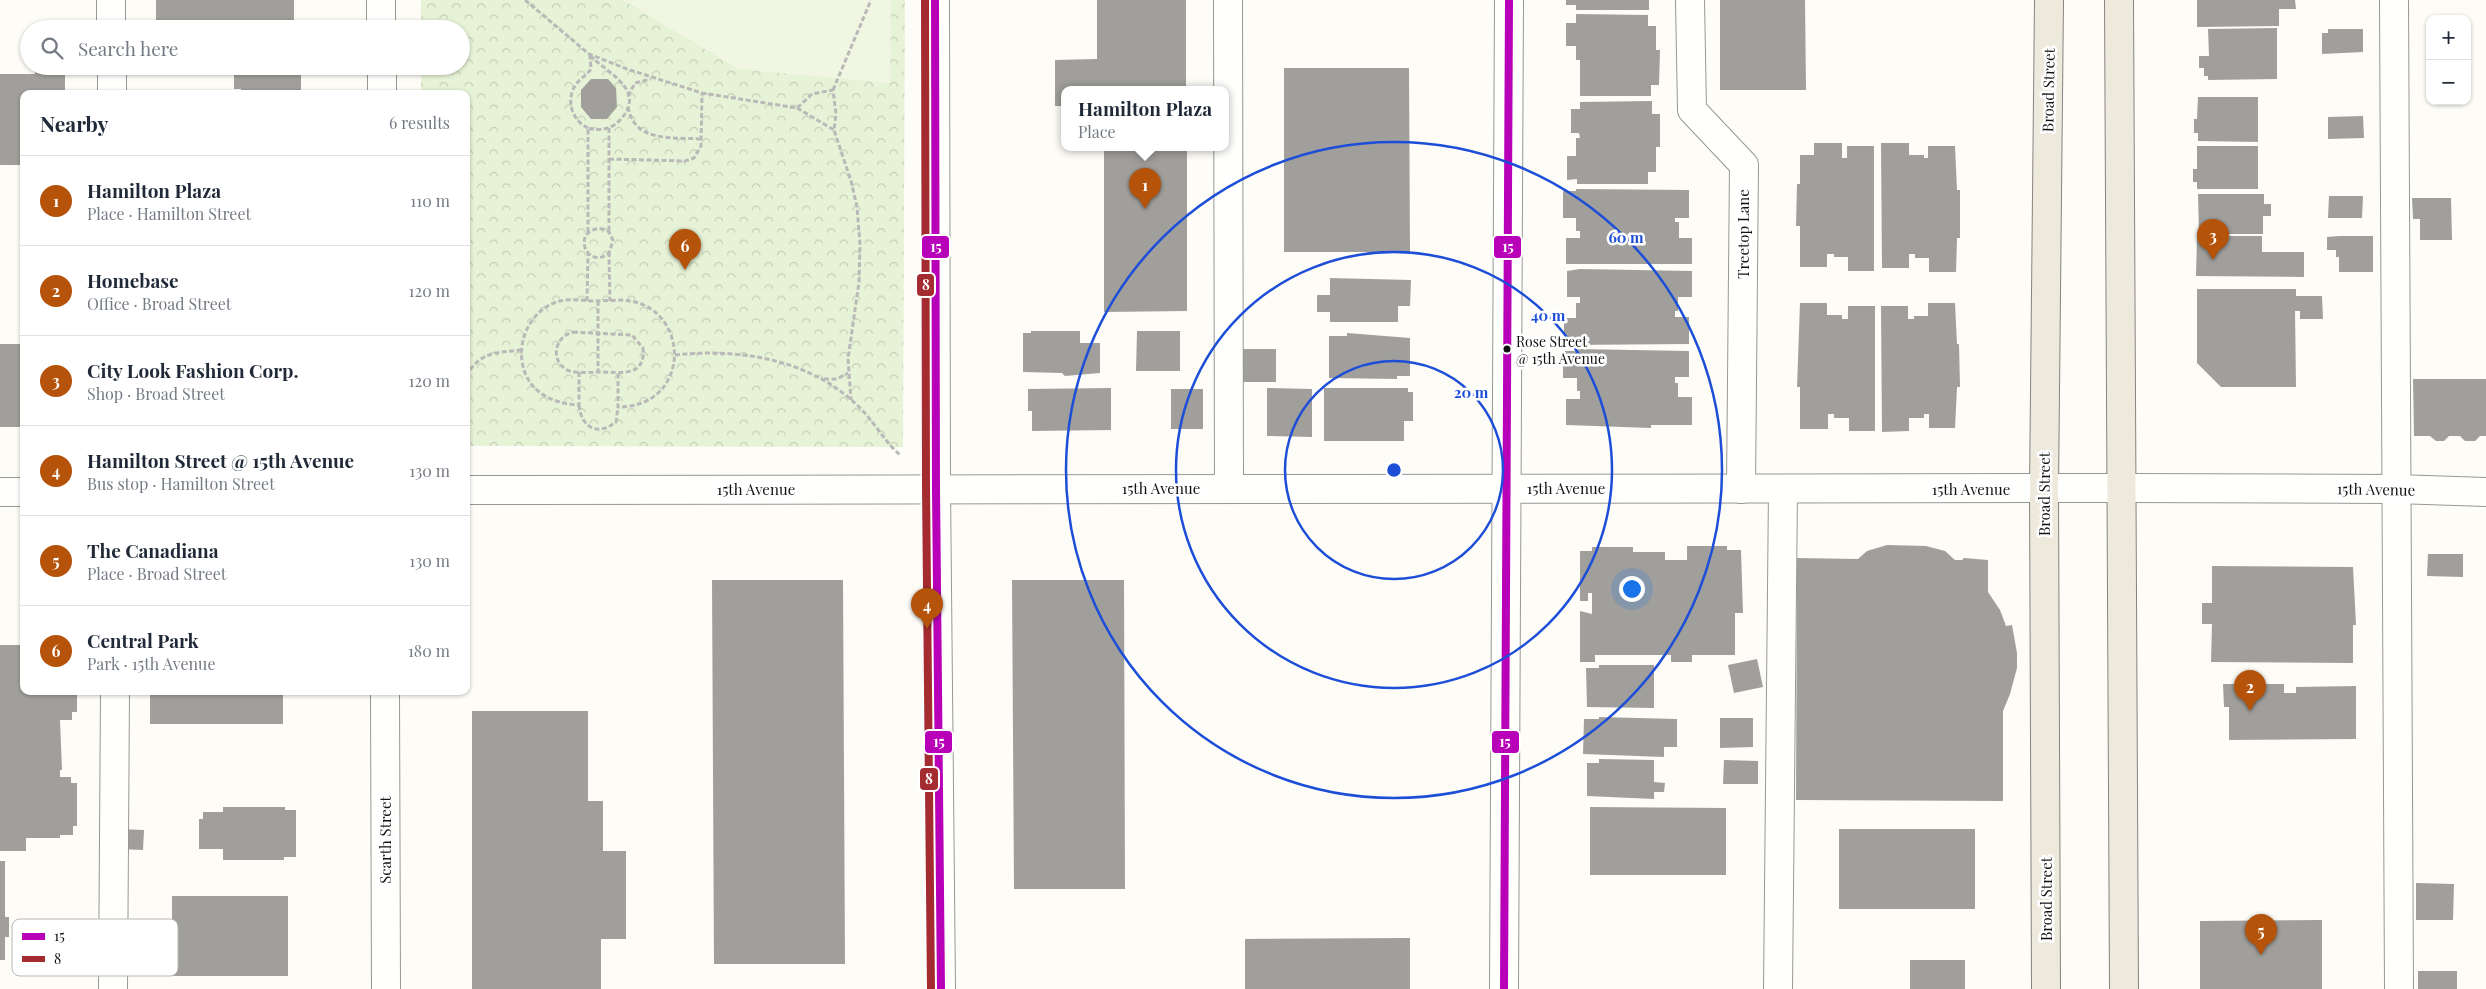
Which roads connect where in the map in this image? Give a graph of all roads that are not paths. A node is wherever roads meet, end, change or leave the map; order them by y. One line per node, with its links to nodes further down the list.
1 (111, 0): 10 (street)
2 (381, 0): 11 (street)
3 (935, 0): 18 (street)
4 (1228, 0): 14 (street)
5 (1509, 0): 20 (street)
6 (1690, 0): 22 (street, Treetop Lane)
7 (2049, 0): 24 (main road, Broad Street)
8 (2119, 0): 21 (main road)
9 (2394, 0): 25 (street)
10 (111, 20)
11 (381, 20)
12 (112, 75): 15 (street)
13 (382, 75): 16 (street)
14 (1228, 86)
15 (112, 90)
16 (382, 90)
17 (1228, 151): 19 (street)
18 (936, 488): 19 (street, 15th Avenue); 26 (street, 15th Avenue); 36 (street)
19 (1229, 488): 20 (street, 15th Avenue)
20 (1507, 488): 22 (street, 15th Avenue); 37 (street)
21 (2121, 488): 24 (street, 15th Avenue); 25 (street, 15th Avenue); 40 (main road)
22 (1741, 489): 23 (street, 15th Avenue)
23 (1783, 489): 24 (street, 15th Avenue); 38 (street)
24 (2044, 489): 39 (main road, Broad Street)
25 (2396, 489): 29 (street, 15th Avenue); 41 (street)
26 (470, 490)
27 (0, 492): 28 (street)
28 (20, 492)
29 (2486, 492)
30 (115, 695): 32 (street)
31 (385, 695): 35 (street, Scarth Street)
32 (113, 919)
33 (113, 976): 34 (street)
34 (113, 989)
35 (386, 989)
36 (941, 989)
37 (1504, 989)
38 (1778, 989)
39 (2046, 989)
40 (2124, 989)
41 (2399, 989)

